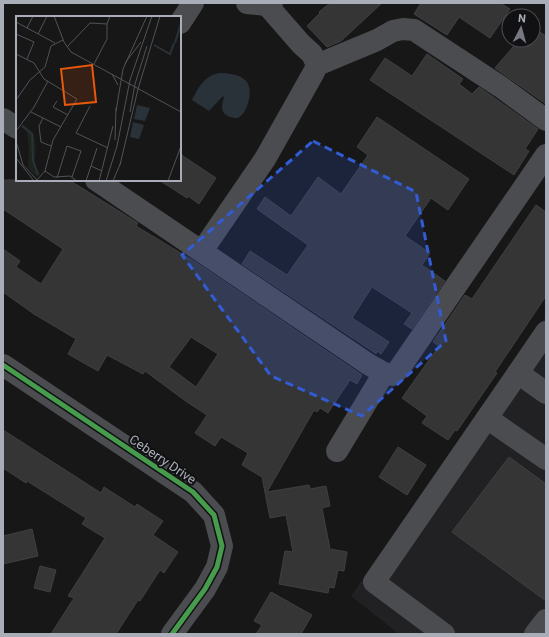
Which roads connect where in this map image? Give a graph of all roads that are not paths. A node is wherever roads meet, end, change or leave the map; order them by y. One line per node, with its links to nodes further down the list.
1 (193, 3): 3 (street)
2 (262, 4): 4 (street)
3 (181, 21)
4 (317, 65): 6 (street); 10 (street)
5 (3, 119): 7 (street)
6 (546, 120)
7 (16, 127)
8 (546, 155): 13 (street)
9 (97, 181): 10 (street)
10 (202, 251): 13 (street)
11 (546, 332): 14 (street)
12 (3, 365): 20 (street, Ceberry Drive)
13 (384, 373): 17 (street)
14 (518, 373): 15 (street); 16 (street)
15 (546, 393)
16 (487, 418): 18 (street); 21 (street)
17 (337, 450)
18 (546, 459)
19 (546, 620): 22 (street)
20 (172, 634)
21 (444, 634)
22 (535, 634)

